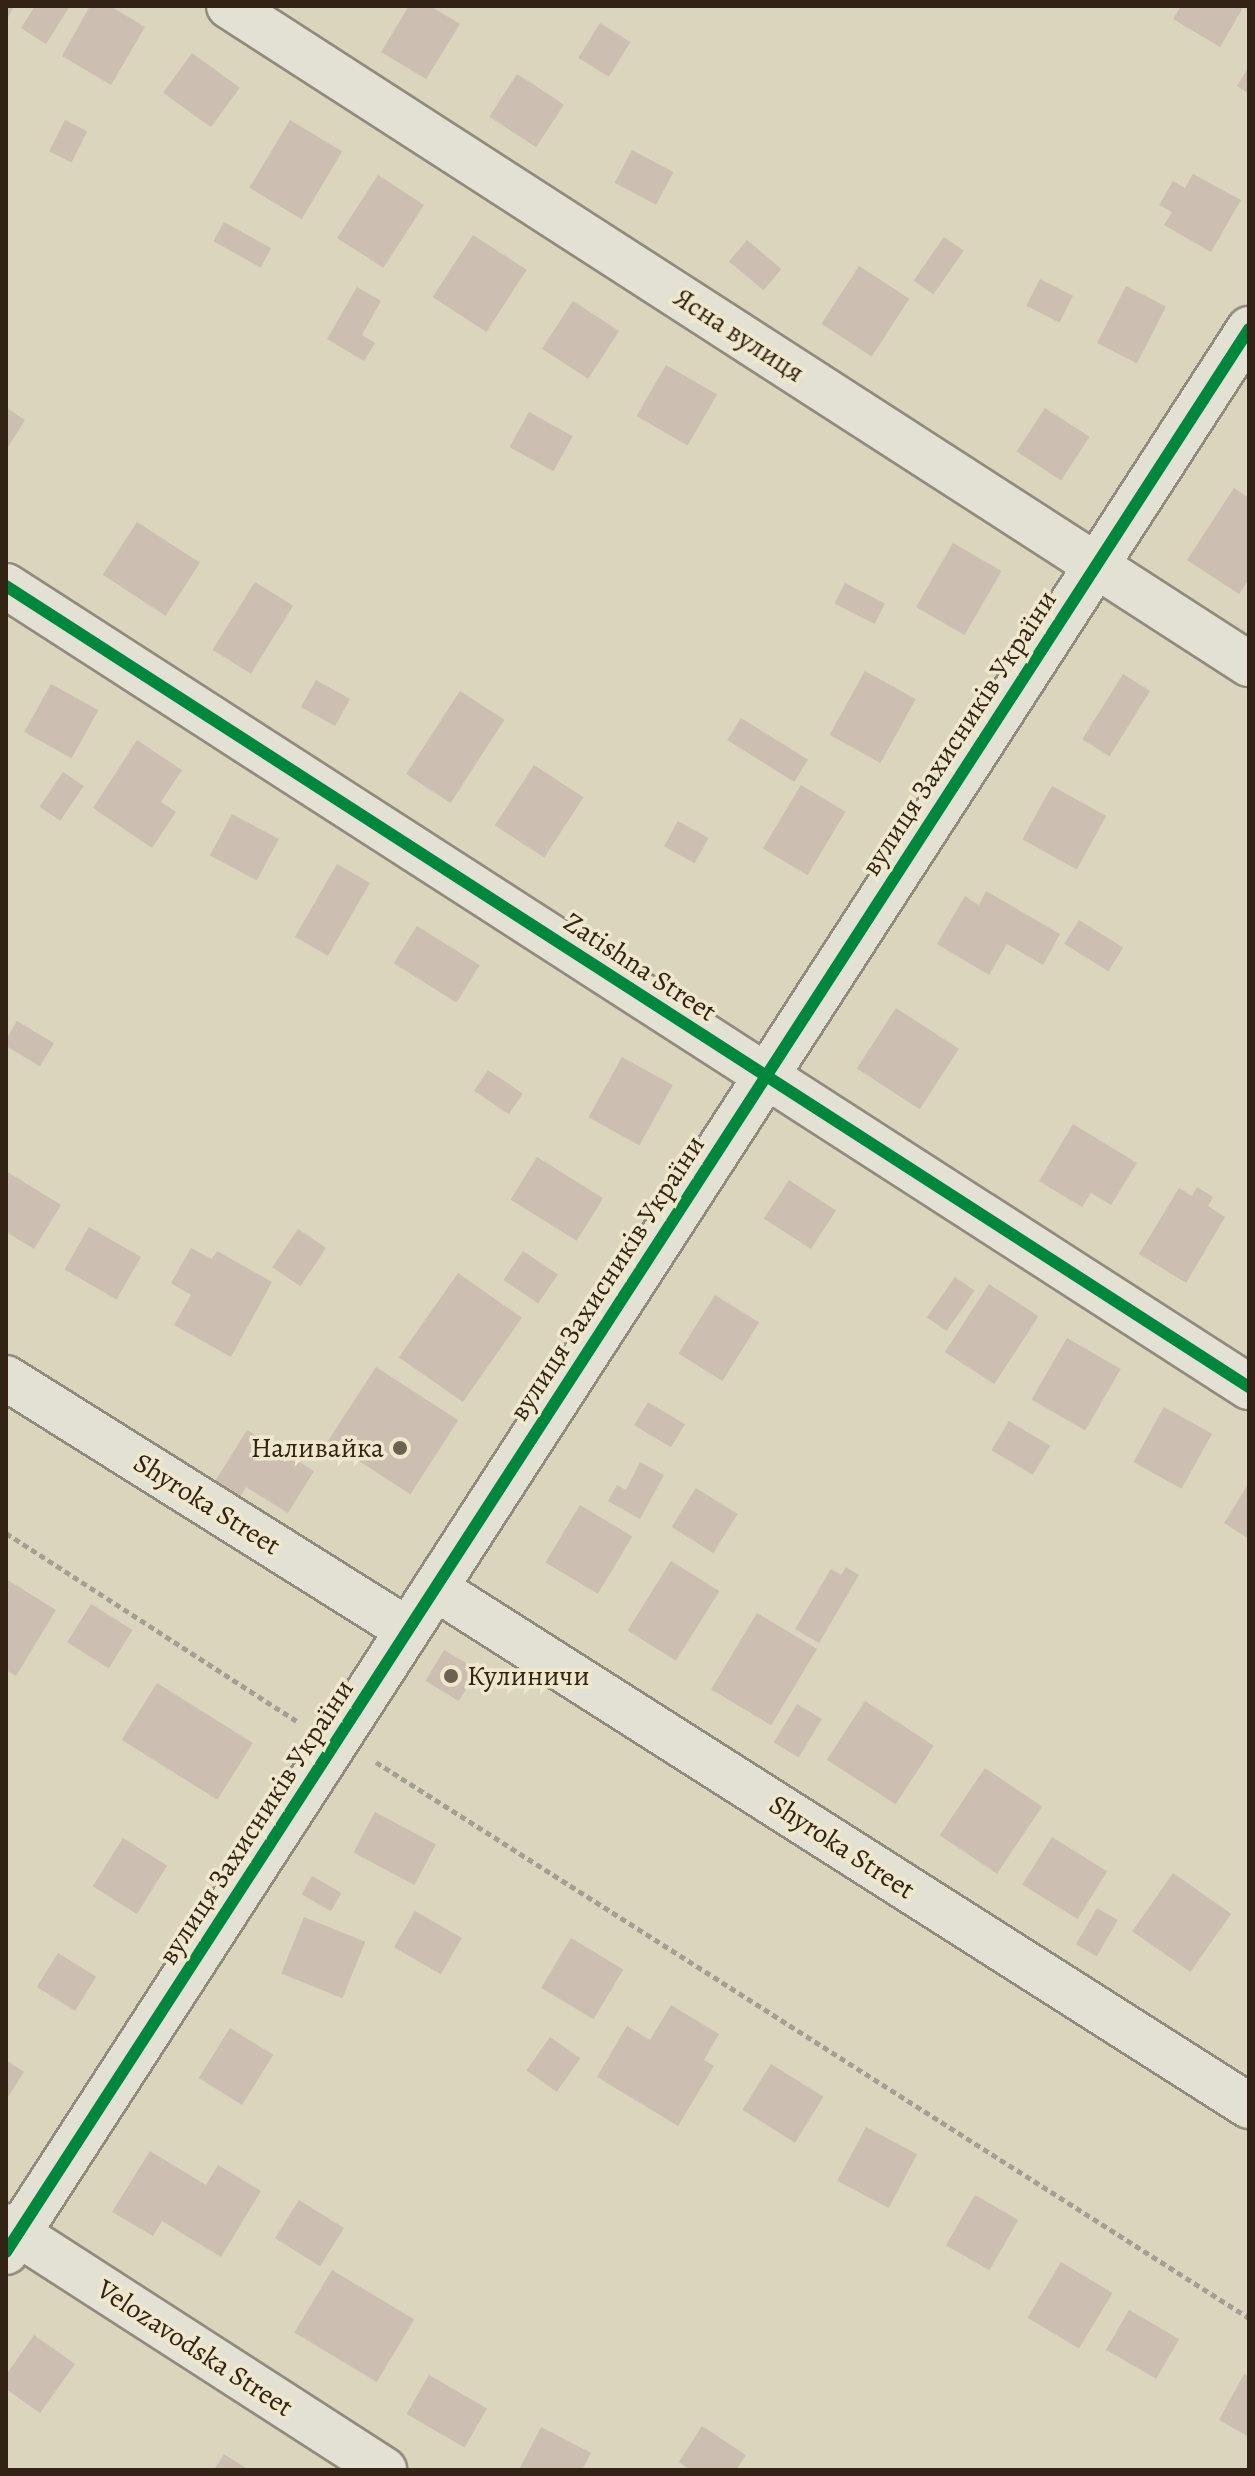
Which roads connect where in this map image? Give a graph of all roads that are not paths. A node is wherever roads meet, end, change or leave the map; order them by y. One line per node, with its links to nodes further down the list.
1 (229, 6): 3 (street, Ясна вулиця)
2 (1249, 329): 3 (street, вулиця Захисників України)
3 (1096, 566): 5 (street, Ясна вулиця); 6 (street, вулиця Захисників України)
4 (6, 586): 6 (street, Zatishna Street)
5 (1249, 664)
6 (766, 1077): 8 (street, Zatishna Street); 9 (street, вулиця Захисників України)
7 (6, 1378): 10 (street, Shyroka Street)
8 (1249, 1387)
9 (435, 1588): 10 (street, вулиця Захисників України); 11 (street, Shyroka Street)
10 (408, 1630): 12 (street, вулиця Захисників України)
11 (1249, 2106)
12 (10, 2237): 13 (street, Velozavodska Street)
13 (384, 2470)

